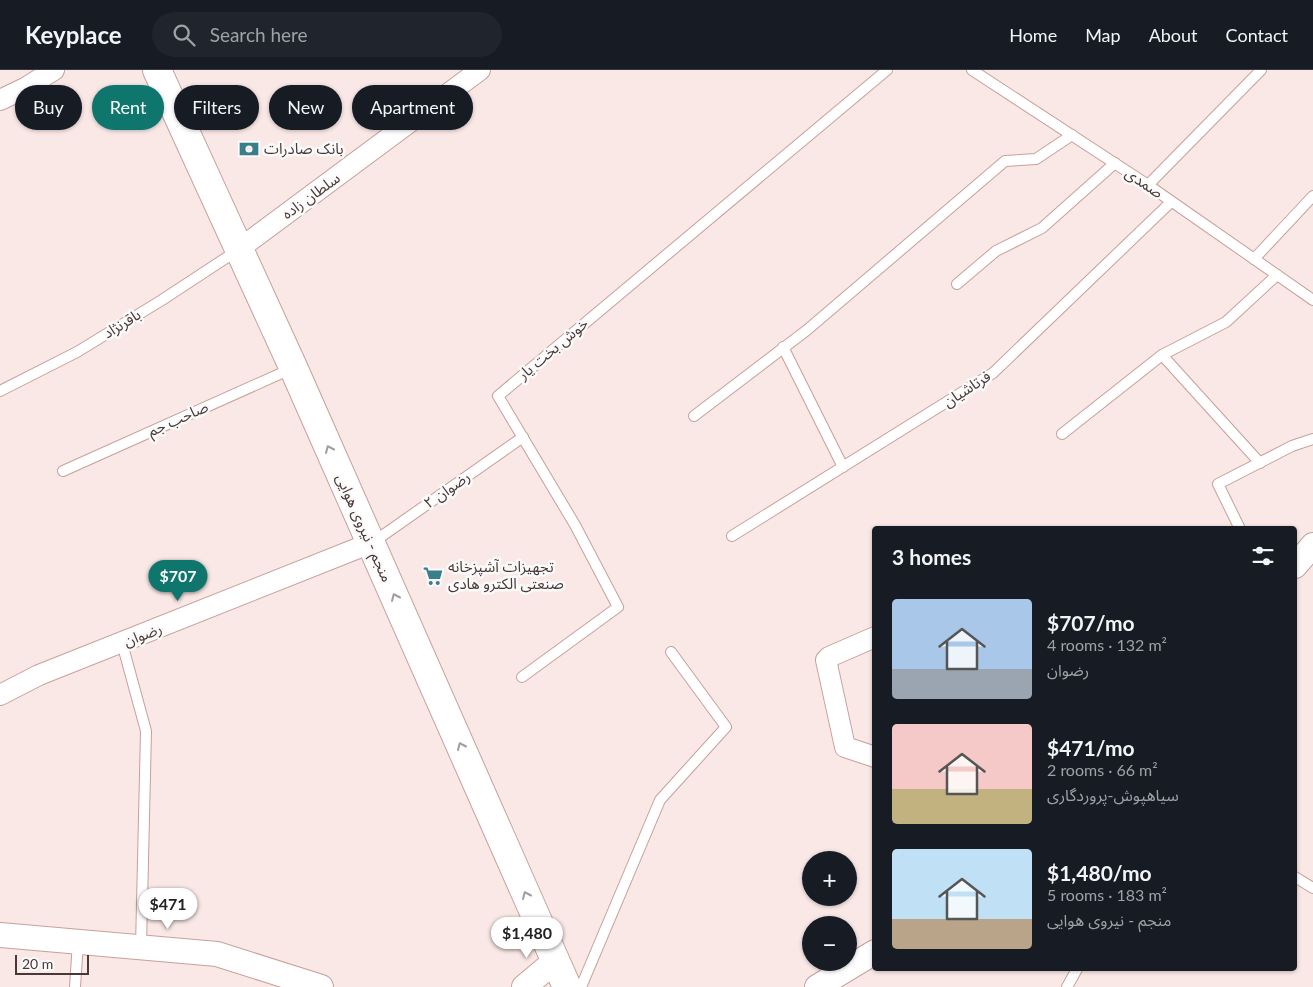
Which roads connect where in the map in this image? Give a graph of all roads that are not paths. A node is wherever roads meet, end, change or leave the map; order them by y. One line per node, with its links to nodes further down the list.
1 (54, 70): 7 (street)
2 (157, 70): 13 (main road, منجم - نیروی هوایی)
3 (480, 70): 13 (street, سلطان زاده)
4 (887, 70): 24 (lane, خوش بخت یار)
5 (972, 70): 8 (lane, صمدی)
6 (1261, 70): 10 (lane)
7 (0, 100)
8 (1072, 135): 9 (lane, صمدی); 18 (lane)
9 (1115, 163): 10 (lane, صمدی); 16 (lane)
10 (1148, 185): 12 (lane, صمدی)
11 (1313, 196): 14 (lane)
12 (1171, 202): 14 (lane, صمدی); 27 (lane, فرتاشیان)
13 (239, 249): 20 (main road, منجم - نیروی هوایی); 21 (lane, باقرنژاد)
14 (1254, 259): 15 (lane, صمدی)
15 (1277, 275): 17 (lane, صمدی); 19 (lane)
16 (956, 284)
17 (1313, 300)
18 (783, 347): 22 (lane); 27 (lane)
19 (1162, 355): 23 (lane); 26 (lane)
20 (294, 367): 28 (lane, صاحب جم); 31 (main road, منجم - نیروی هوایی, one-way to 20)
21 (0, 391)
22 (694, 416)
23 (1062, 434)
24 (523, 437): 31 (lane, رضوان ۲); 37 (lane, خوش بخت یار)
25 (1313, 439): 26 (lane)
26 (1260, 463): 29 (lane)
27 (843, 467): 30 (lane, فرتاشیان)
28 (62, 471)
29 (1239, 526)
30 (732, 536)
31 (371, 543): 35 (street, رضوان); 46 (main road, منجم - نیروی هوایی, one-way to 31)
32 (1313, 545): 33 (street)
33 (1297, 564)
34 (872, 638): 39 (street)
35 (122, 643): 38 (street, رضوان); 44 (lane)
36 (671, 652): 52 (lane)
37 (522, 677)
38 (0, 694)
39 (872, 756)
40 (1297, 878): 41 (lane)
41 (1313, 888)
42 (0, 935): 43 (street)
43 (78, 942): 44 (street); 49 (lane)
44 (141, 947): 48 (street)
45 (872, 954): 53 (street)
46 (555, 961): 50 (street); 51 (main road, منجم - نیروی هوایی)
47 (1076, 971): 54 (lane)
48 (315, 985)
49 (75, 987)
50 (524, 987)
51 (568, 987)
52 (581, 987)
53 (817, 987)
54 (1067, 987)

